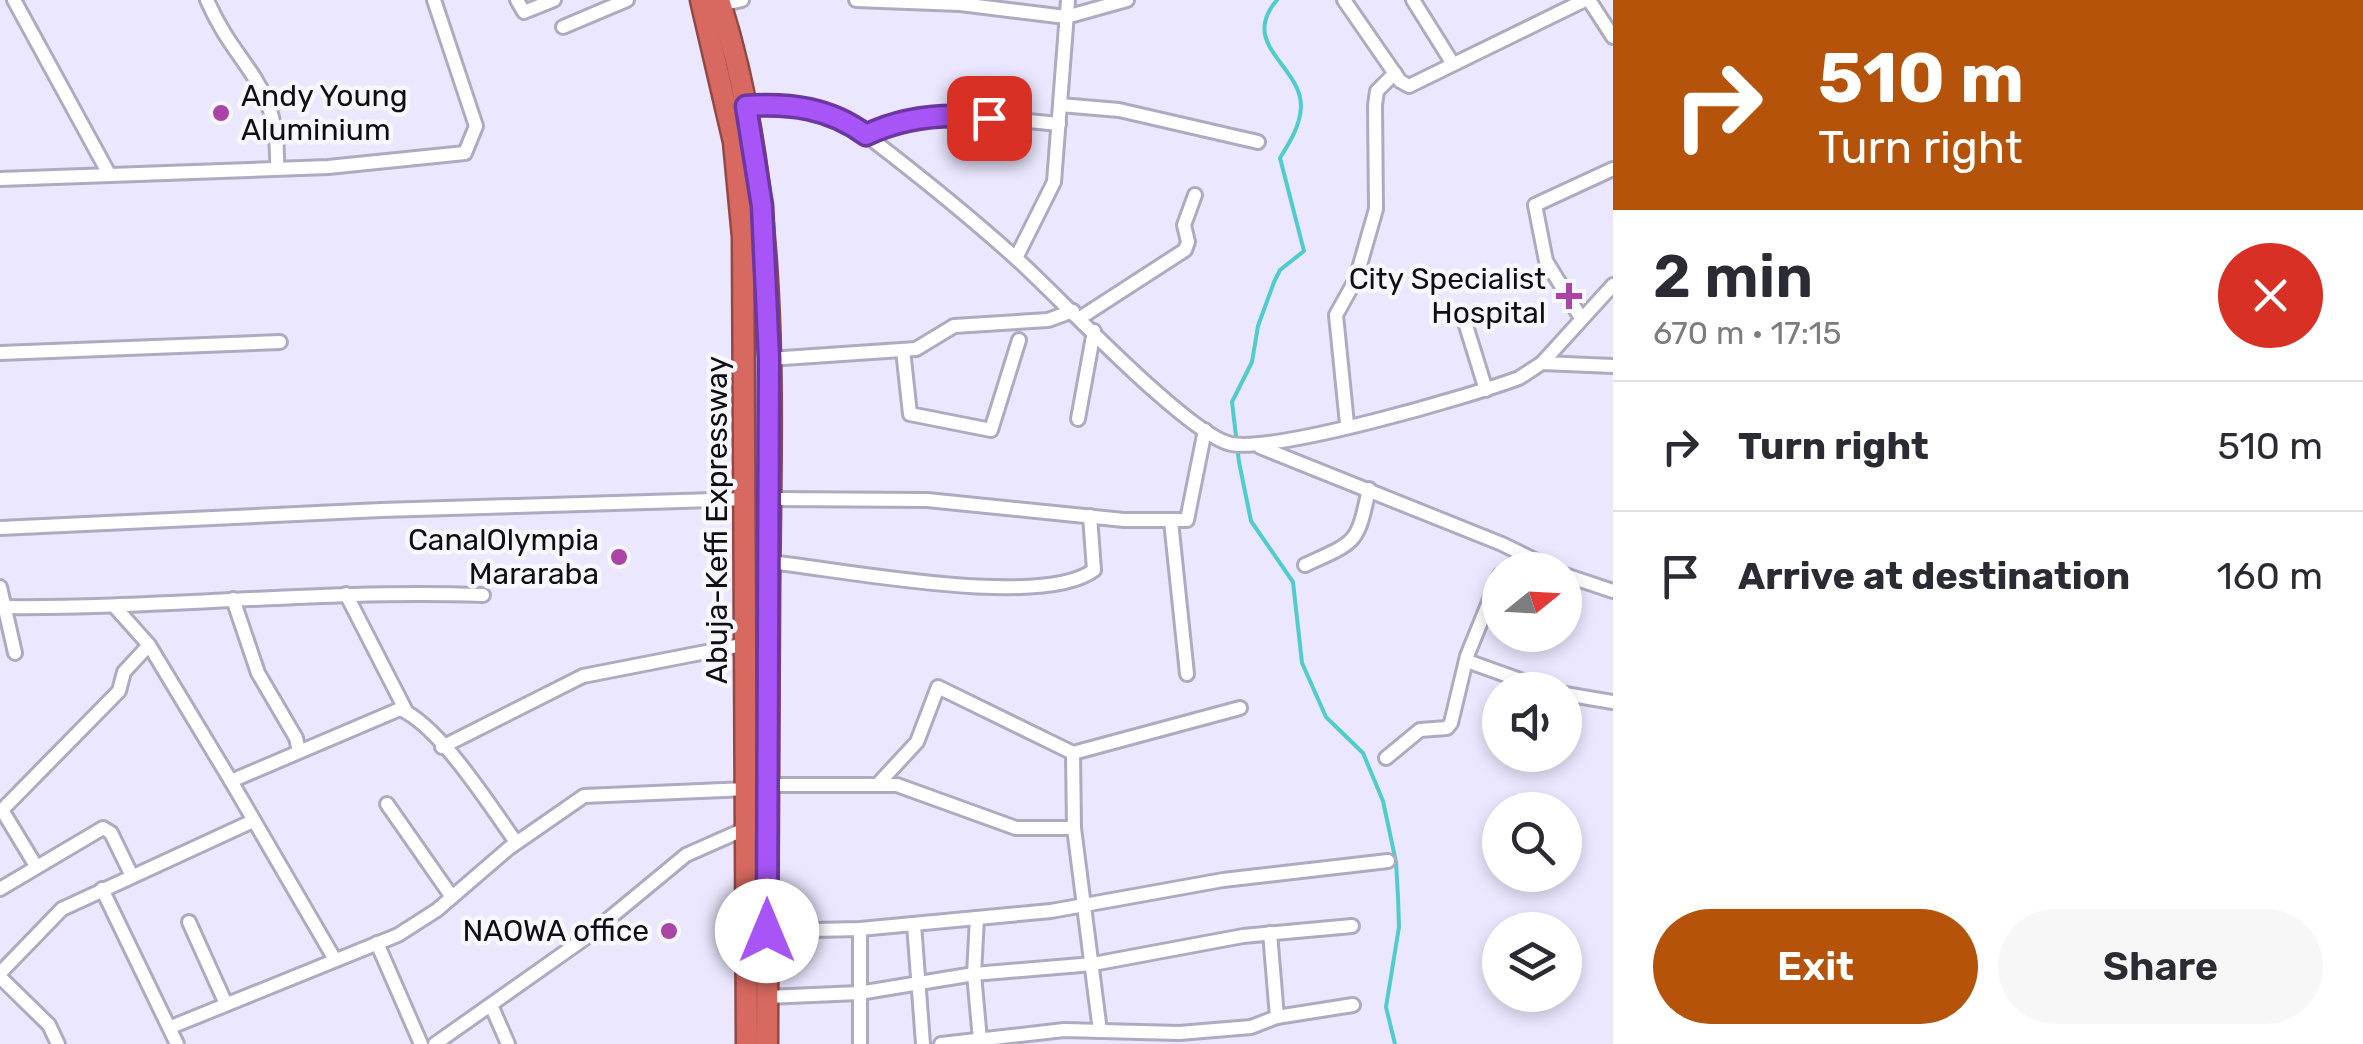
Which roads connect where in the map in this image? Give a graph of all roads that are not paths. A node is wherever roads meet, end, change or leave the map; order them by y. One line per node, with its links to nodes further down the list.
1 (14, 0): 27 (street)
2 (207, 0): 25 (street)
3 (434, 0): 25 (street)
4 (517, 0): 5 (street)
5 (554, 0)
6 (627, 0): 16 (street)
7 (742, 0): 14 (street)
8 (856, 0): 15 (street)
9 (1068, 0): 15 (street)
10 (1127, 0): 15 (street)
11 (1344, 0): 19 (street)
12 (1413, 0): 18 (street)
13 (1587, 0): 17 (street); 18 (street)
14 (713, 2): 21 (highway, Abuja-Keffi Expressway); 49 (highway, Abuja-Keffi Expressway)
15 (1066, 16): 20 (street)
16 (562, 27)
17 (1613, 38)
18 (1453, 64): 19 (street)
19 (1395, 74): 45 (street)
20 (1060, 105): 22 (street); 24 (street)
21 (746, 106): 23 (street); 40 (highway, Abuja-Keffi Expressway)
22 (1058, 124): 23 (street); 30 (street)
23 (866, 135): 30 (street)
24 (1258, 142)
25 (277, 168): 27 (street)
26 (1613, 170): 33 (street)
27 (110, 174): 28 (street)
28 (0, 179)
29 (1195, 195): 32 (street)
30 (1016, 258): 32 (street)
31 (1613, 285): 33 (street)
32 (1076, 315): 35 (street); 38 (street)
33 (1581, 318): 41 (street)
34 (1464, 319): 43 (street)
35 (1094, 332): 44 (street); 46 (street)
36 (1019, 340): 38 (street)
37 (280, 342): 39 (street)
38 (903, 350): 40 (street)
39 (0, 353)
40 (769, 359): 50 (highway, Abuja-Keffi Expressway)
41 (1542, 363): 42 (street); 43 (street)
42 (1613, 366)
43 (1486, 390): 45 (street)
44 (1078, 419)
45 (1348, 424): 47 (street)
46 (1205, 430): 47 (street); 52 (street)
47 (1257, 446): 48 (street)
48 (1369, 488): 54 (street); 58 (street)
49 (748, 498): 53 (street); 68 (highway, Abuja-Keffi Expressway)
50 (770, 499): 51 (street); 57 (highway, Abuja-Keffi Expressway)
51 (1090, 516): 52 (street); 57 (street)
52 (1171, 521): 73 (street)
53 (0, 528)
54 (1511, 548): 55 (street); 56 (street)
55 (1509, 552)
56 (1519, 552)
57 (769, 562): 84 (highway, Abuja-Keffi Expressway)
58 (1305, 565)
59 (1582, 581): 61 (street)
60 (0, 586): 65 (street)
61 (1613, 591)
62 (346, 594): 63 (street); 64 (street); 77 (street)
63 (483, 595)
64 (232, 599): 66 (street); 79 (street)
65 (3, 607): 66 (street); 70 (street)
66 (116, 607): 69 (street)
67 (1482, 622): 71 (street)
68 (747, 644): 78 (street); 84 (highway, Abuja-Keffi Expressway)
69 (149, 645): 82 (street); 91 (street)
70 (15, 654)
71 (1467, 661): 72 (street); 81 (street)
72 (1498, 672)
73 (1187, 674)
74 (1582, 697): 75 (street)
75 (1613, 702)
76 (1240, 708): 80 (street)
77 (406, 711): 78 (street); 79 (street)
78 (442, 747): 89 (street)
79 (299, 752): 82 (street)
80 (1073, 753): 83 (street); 88 (street)
81 (1386, 758)
82 (231, 781): 86 (street)
83 (878, 784): 84 (street); 88 (street)
84 (757, 787): 87 (highway, Abuja-Keffi Expressway); 89 (street); 102 (highway, Abuja-Keffi Expressway)
85 (387, 804): 95 (street)
86 (253, 820): 92 (street); 105 (street)
87 (747, 828): 114 (street); 126 (highway, Abuja-Keffi Expressway)
88 (1074, 828): 96 (street)
89 (516, 842): 95 (street)
90 (1388, 861): 96 (street)
91 (36, 866): 92 (street); 94 (street)
92 (131, 874): 93 (street)
93 (102, 889): 109 (street); 116 (street)
94 (0, 890)
95 (452, 898): 104 (street)
96 (1085, 906): 97 (street); 106 (street)
97 (976, 918): 99 (street); 107 (street)
98 (190, 922): 112 (street)
99 (914, 924): 101 (street); 108 (street)
100 (1352, 926): 103 (street)
101 (860, 929): 102 (street); 110 (street)
102 (767, 931): 111 (highway, Abuja-Keffi Expressway)
103 (1270, 933): 106 (street); 115 (street)
104 (377, 943): 105 (street); 123 (street)
105 (334, 958): 112 (street)
106 (1093, 964): 107 (street); 117 (street)
107 (974, 974): 108 (street); 120 (street)
108 (920, 982): 110 (street); 129 (street)
109 (2, 983): 121 (street)
110 (859, 993): 111 (street); 128 (street)
111 (767, 997): 127 (highway, Abuja-Keffi Expressway)
112 (226, 1004): 116 (street)
113 (1353, 1004): 115 (street)
114 (490, 1005): 124 (street); 125 (street)
115 (1277, 1018): 119 (street)
116 (171, 1027): 122 (street)
117 (1093, 1035): 118 (street); 120 (street)
118 (1145, 1038): 119 (street)
119 (1199, 1038)
120 (980, 1040): 130 (street)
121 (58, 1044)
122 (177, 1044)
123 (421, 1044)
124 (436, 1044)
125 (508, 1044)
126 (747, 1044)
127 (767, 1044)
128 (860, 1044)
129 (922, 1044)
130 (941, 1044)

